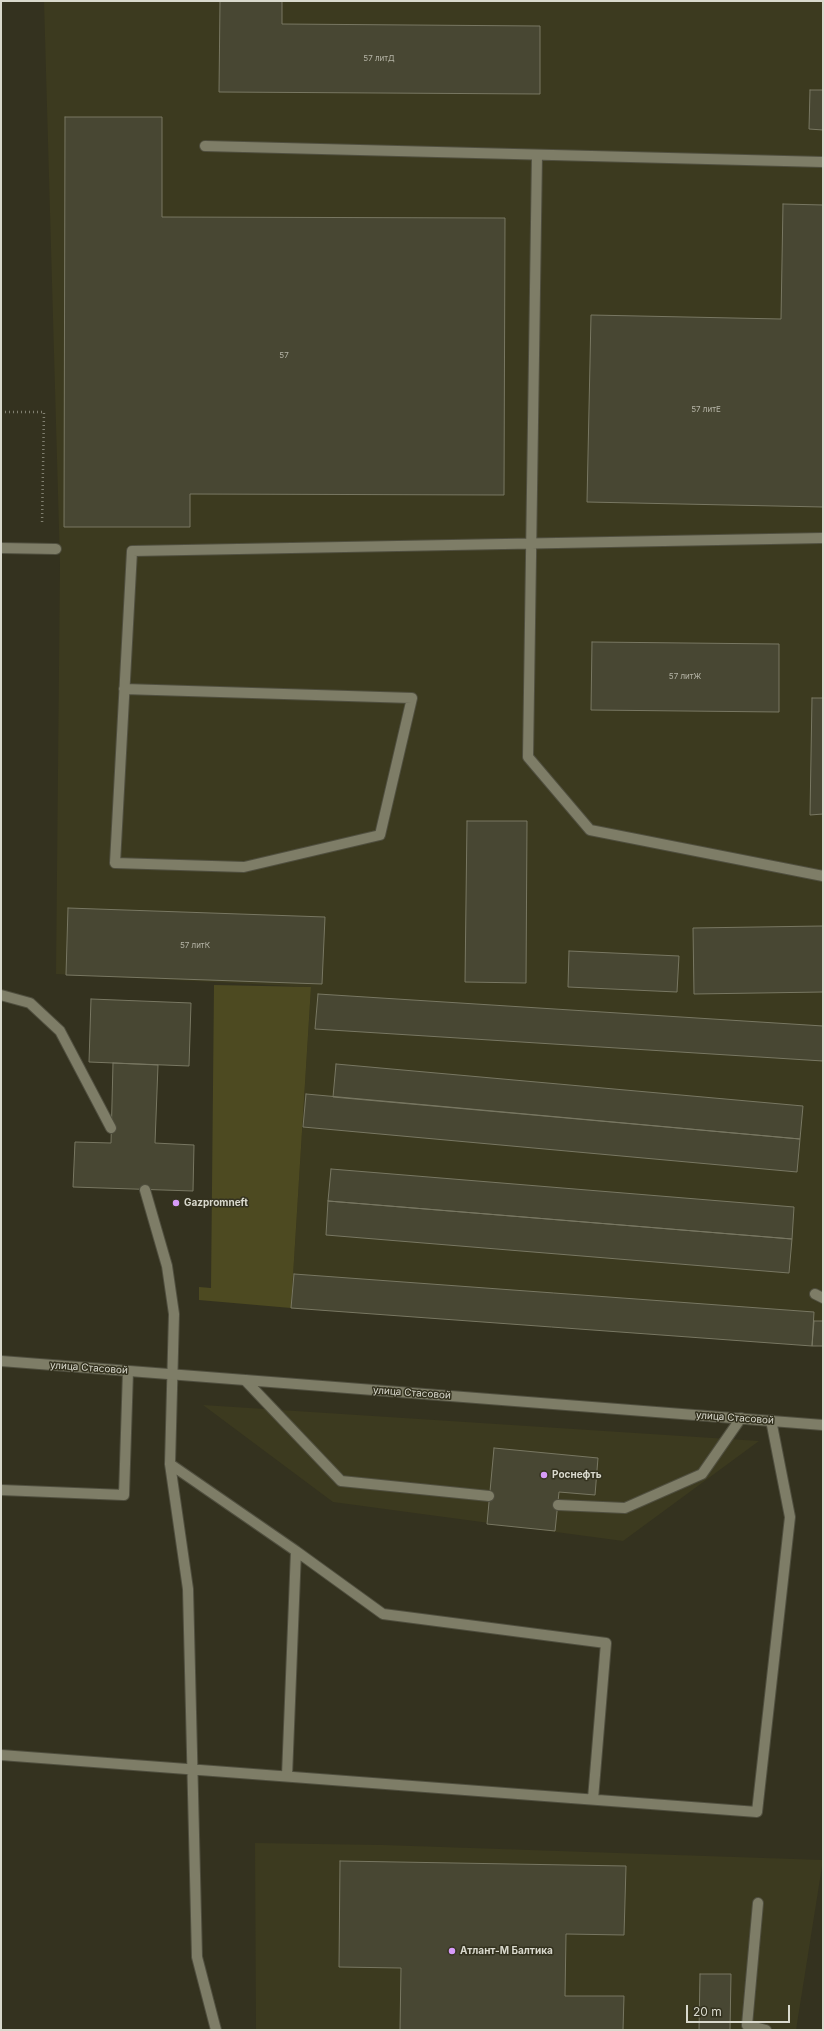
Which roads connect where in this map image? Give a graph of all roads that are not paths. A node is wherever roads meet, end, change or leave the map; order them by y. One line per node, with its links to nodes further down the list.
1 (205, 146): 2 (street)
2 (536, 155): 3 (street); 5 (street)
3 (823, 162)
4 (823, 538): 5 (street)
5 (532, 544): 8 (street); 9 (street)
6 (1, 548): 7 (street)
7 (56, 549)
8 (124, 689): 8 (street)
9 (823, 876)
10 (1, 995): 11 (street)
11 (111, 1128)
12 (145, 1190): 15 (street)
13 (1, 1361): 14 (street, улица Стасовой)
14 (128, 1370): 15 (street, улица Стасовой); 21 (street)
15 (173, 1374): 16 (street, улица Стасовой); 20 (street)
16 (245, 1380): 17 (street, улица Стасовой); 22 (street)
17 (741, 1418): 18 (street, улица Стасовой); 23 (street)
18 (771, 1420): 19 (street, улица Стасовой); 28 (street)
19 (823, 1425)
20 (170, 1464): 24 (street); 26 (street)
21 (1, 1490)
22 (490, 1496)
23 (558, 1505)
24 (296, 1551): 27 (street); 28 (street)
25 (1, 1755): 26 (street)
26 (194, 1770): 27 (street); 30 (street)
27 (287, 1776): 28 (street)
28 (593, 1799)
29 (758, 1903): 31 (street)
30 (216, 2030)
31 (766, 2030)

